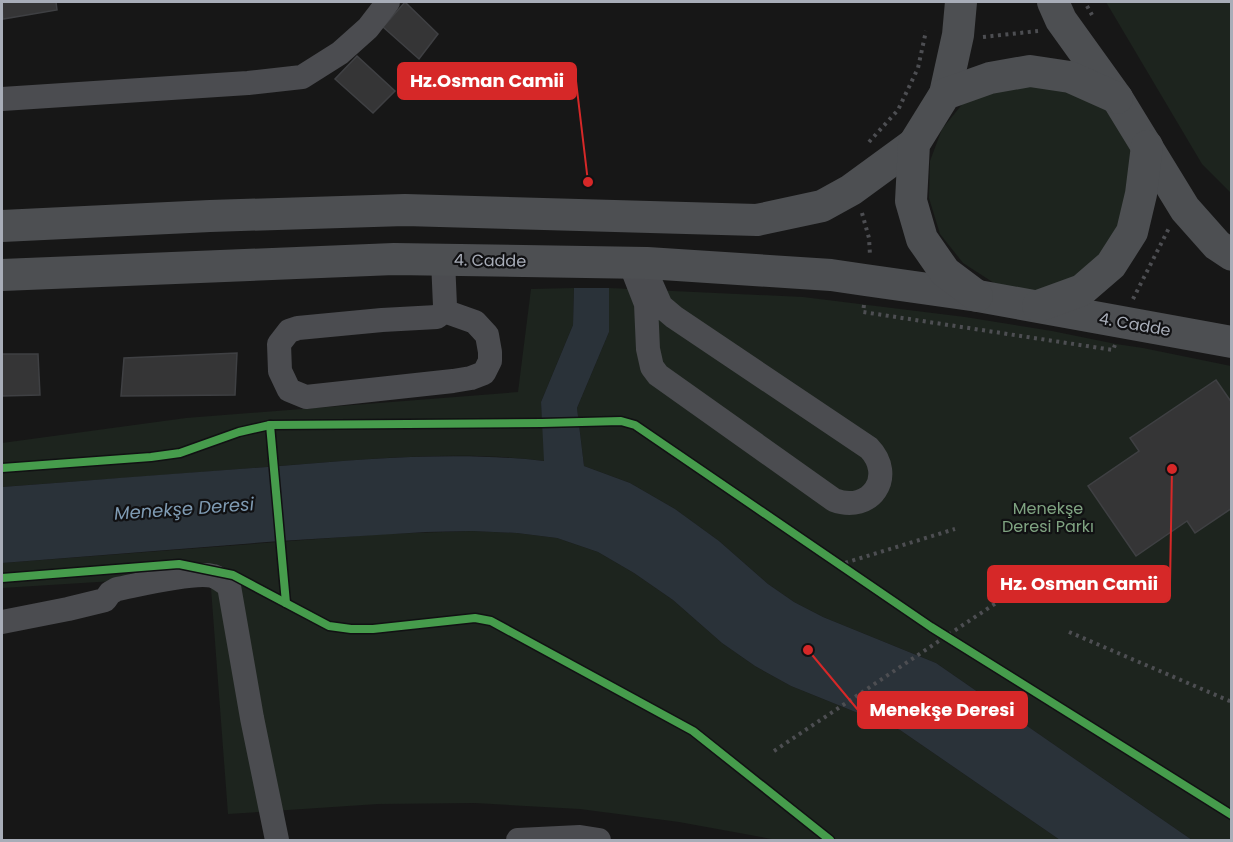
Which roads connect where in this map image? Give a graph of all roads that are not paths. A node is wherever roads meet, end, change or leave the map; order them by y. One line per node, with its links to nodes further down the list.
1 (388, 2): 6 (street)
2 (961, 2): 4 (main road)
3 (1053, 2): 5 (main road)
4 (945, 94): 5 (main road); 7 (main road)
5 (1118, 98): 8 (main road)
6 (2, 99)
7 (914, 144): 9 (main road); 14 (main road)
8 (1147, 146): 10 (main road); 15 (main road)
9 (2, 226)
10 (1232, 255)
11 (443, 260): 12 (main road, 4. Cadde); 13 (main road, 4. Cadde); 16 (street)
12 (638, 263): 12 (street); 14 (main road, 4. Cadde)
13 (2, 275)
14 (978, 296): 15 (main road, 4. Cadde)
15 (1038, 307): 17 (main road, 4. Cadde)
16 (444, 311): 16 (street)
17 (1232, 342)
18 (2, 622): 19 (street)
19 (277, 840)
20 (518, 840): 21 (street)
21 (599, 840)

